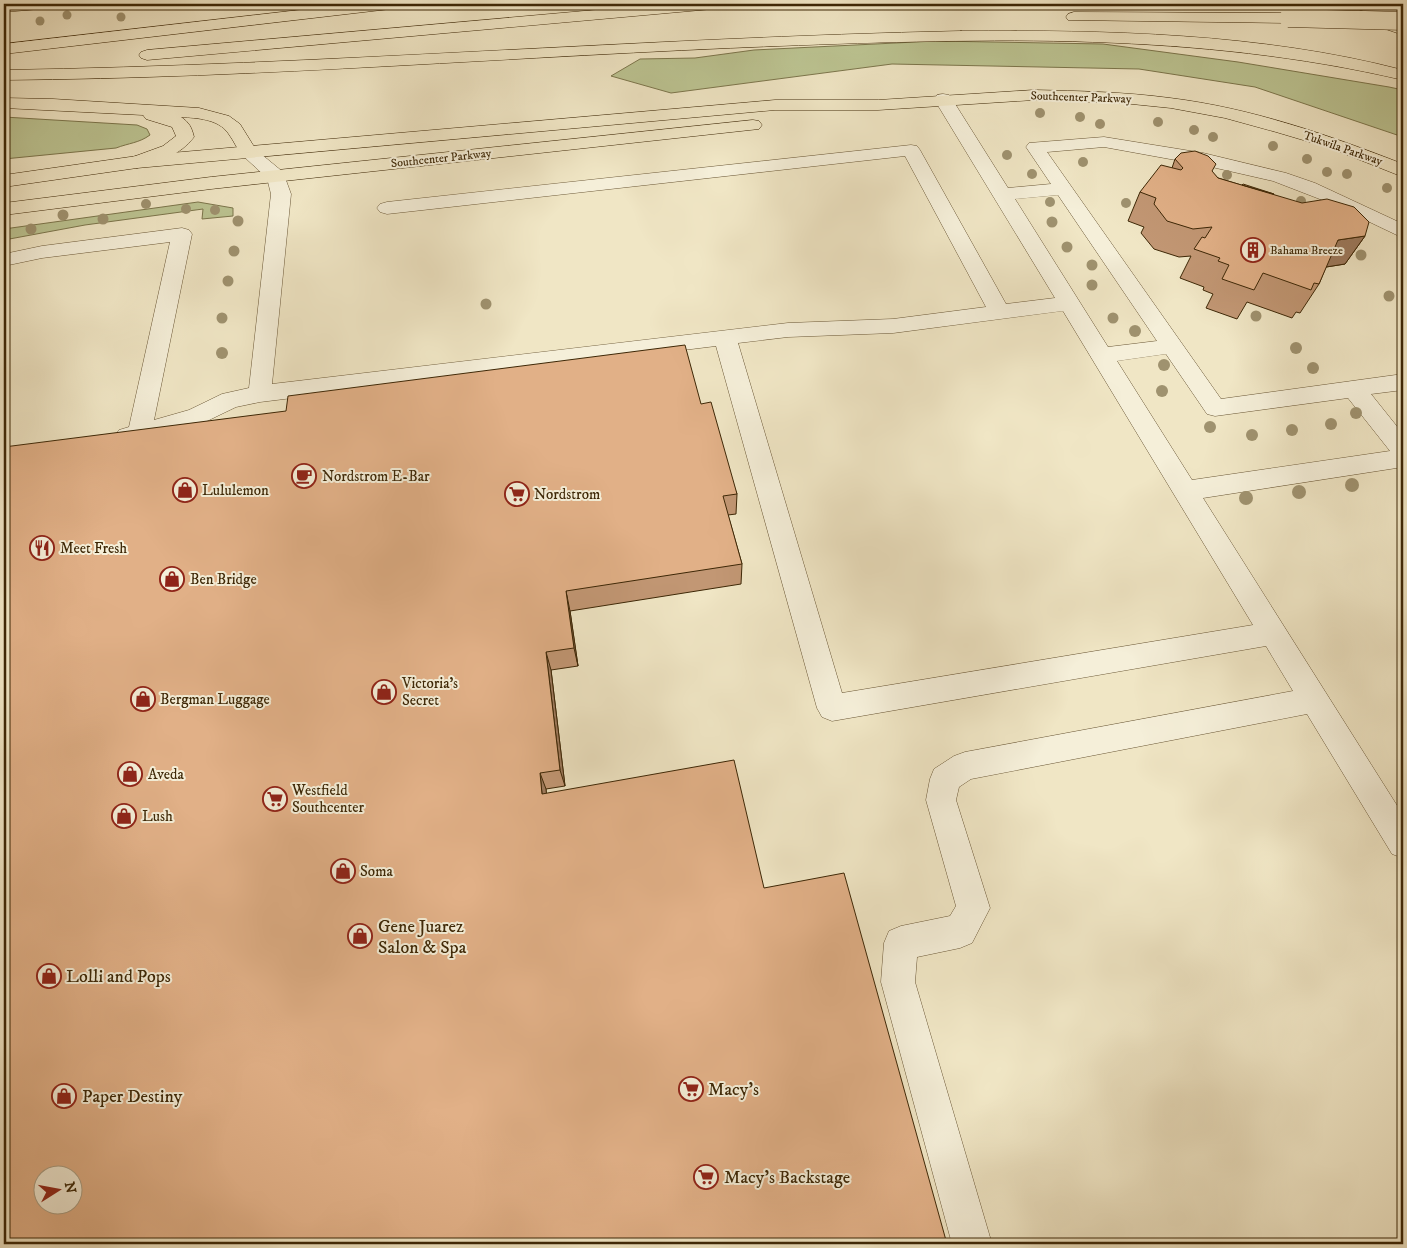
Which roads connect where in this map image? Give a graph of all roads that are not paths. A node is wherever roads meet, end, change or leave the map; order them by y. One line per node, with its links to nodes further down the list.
1 (39, 4): 6 (main road)
2 (390, 4): 11 (main road)
3 (712, 4): 13 (main road)
4 (1328, 4): 10 (main road)
5 (1367, 4): 8 (main road)
6 (4, 7)
7 (1057, 17): 8 (main road, bridge)
8 (1403, 19)
9 (946, 20): 12 (main road)
10 (1403, 30)
11 (4, 49)
12 (369, 62): 14 (main road); 15 (main road)
13 (4, 67)
14 (4, 75)
15 (1403, 75)
16 (943, 100): 18 (main road, Southcenter Parkway); 22 (main road, Southcenter Parkway); 30 (lane)
17 (4, 103): 19 (main road)
18 (878, 105): 20 (main road, Southcenter Parkway); 23 (main road, Southcenter Parkway)
19 (134, 110): 23 (main road); 24 (main road)
20 (789, 122)
21 (770, 124): 27 (main road, Southcenter Parkway)
22 (1282, 128): 26 (main road, Tukwila Parkway)
23 (249, 152): 24 (main road, Southcenter Parkway); 27 (lane)
24 (137, 162): 25 (main road); 28 (main road, Southcenter Parkway)
25 (4, 166)
26 (1403, 171)
27 (276, 176): 32 (main road, Southcenter Parkway); 42 (lane)
28 (4, 181)
29 (1063, 189): 30 (lane); 33 (lane); 38 (lane)
30 (1001, 194): 35 (lane)
31 (387, 208): 36 (lane)
32 (4, 209)
33 (1403, 232)
34 (4, 260): 43 (lane)
35 (1068, 303): 36 (lane); 39 (lane)
36 (1000, 312): 37 (lane)
37 (725, 338): 42 (lane); 48 (lane)
38 (1171, 346): 39 (lane); 41 (lane)
39 (1101, 356): 47 (lane)
40 (1403, 382): 41 (lane)
41 (1354, 389): 45 (lane)
42 (260, 394): 43 (lane)
43 (139, 434): 44 (lane)
44 (108, 440)
45 (1403, 450)
46 (1403, 458): 47 (lane)
47 (1185, 491): 48 (lane)
48 (1273, 634): 49 (lane)
49 (1315, 700): 50 (lane); 51 (lane)
50 (1403, 843)
51 (972, 1244)

